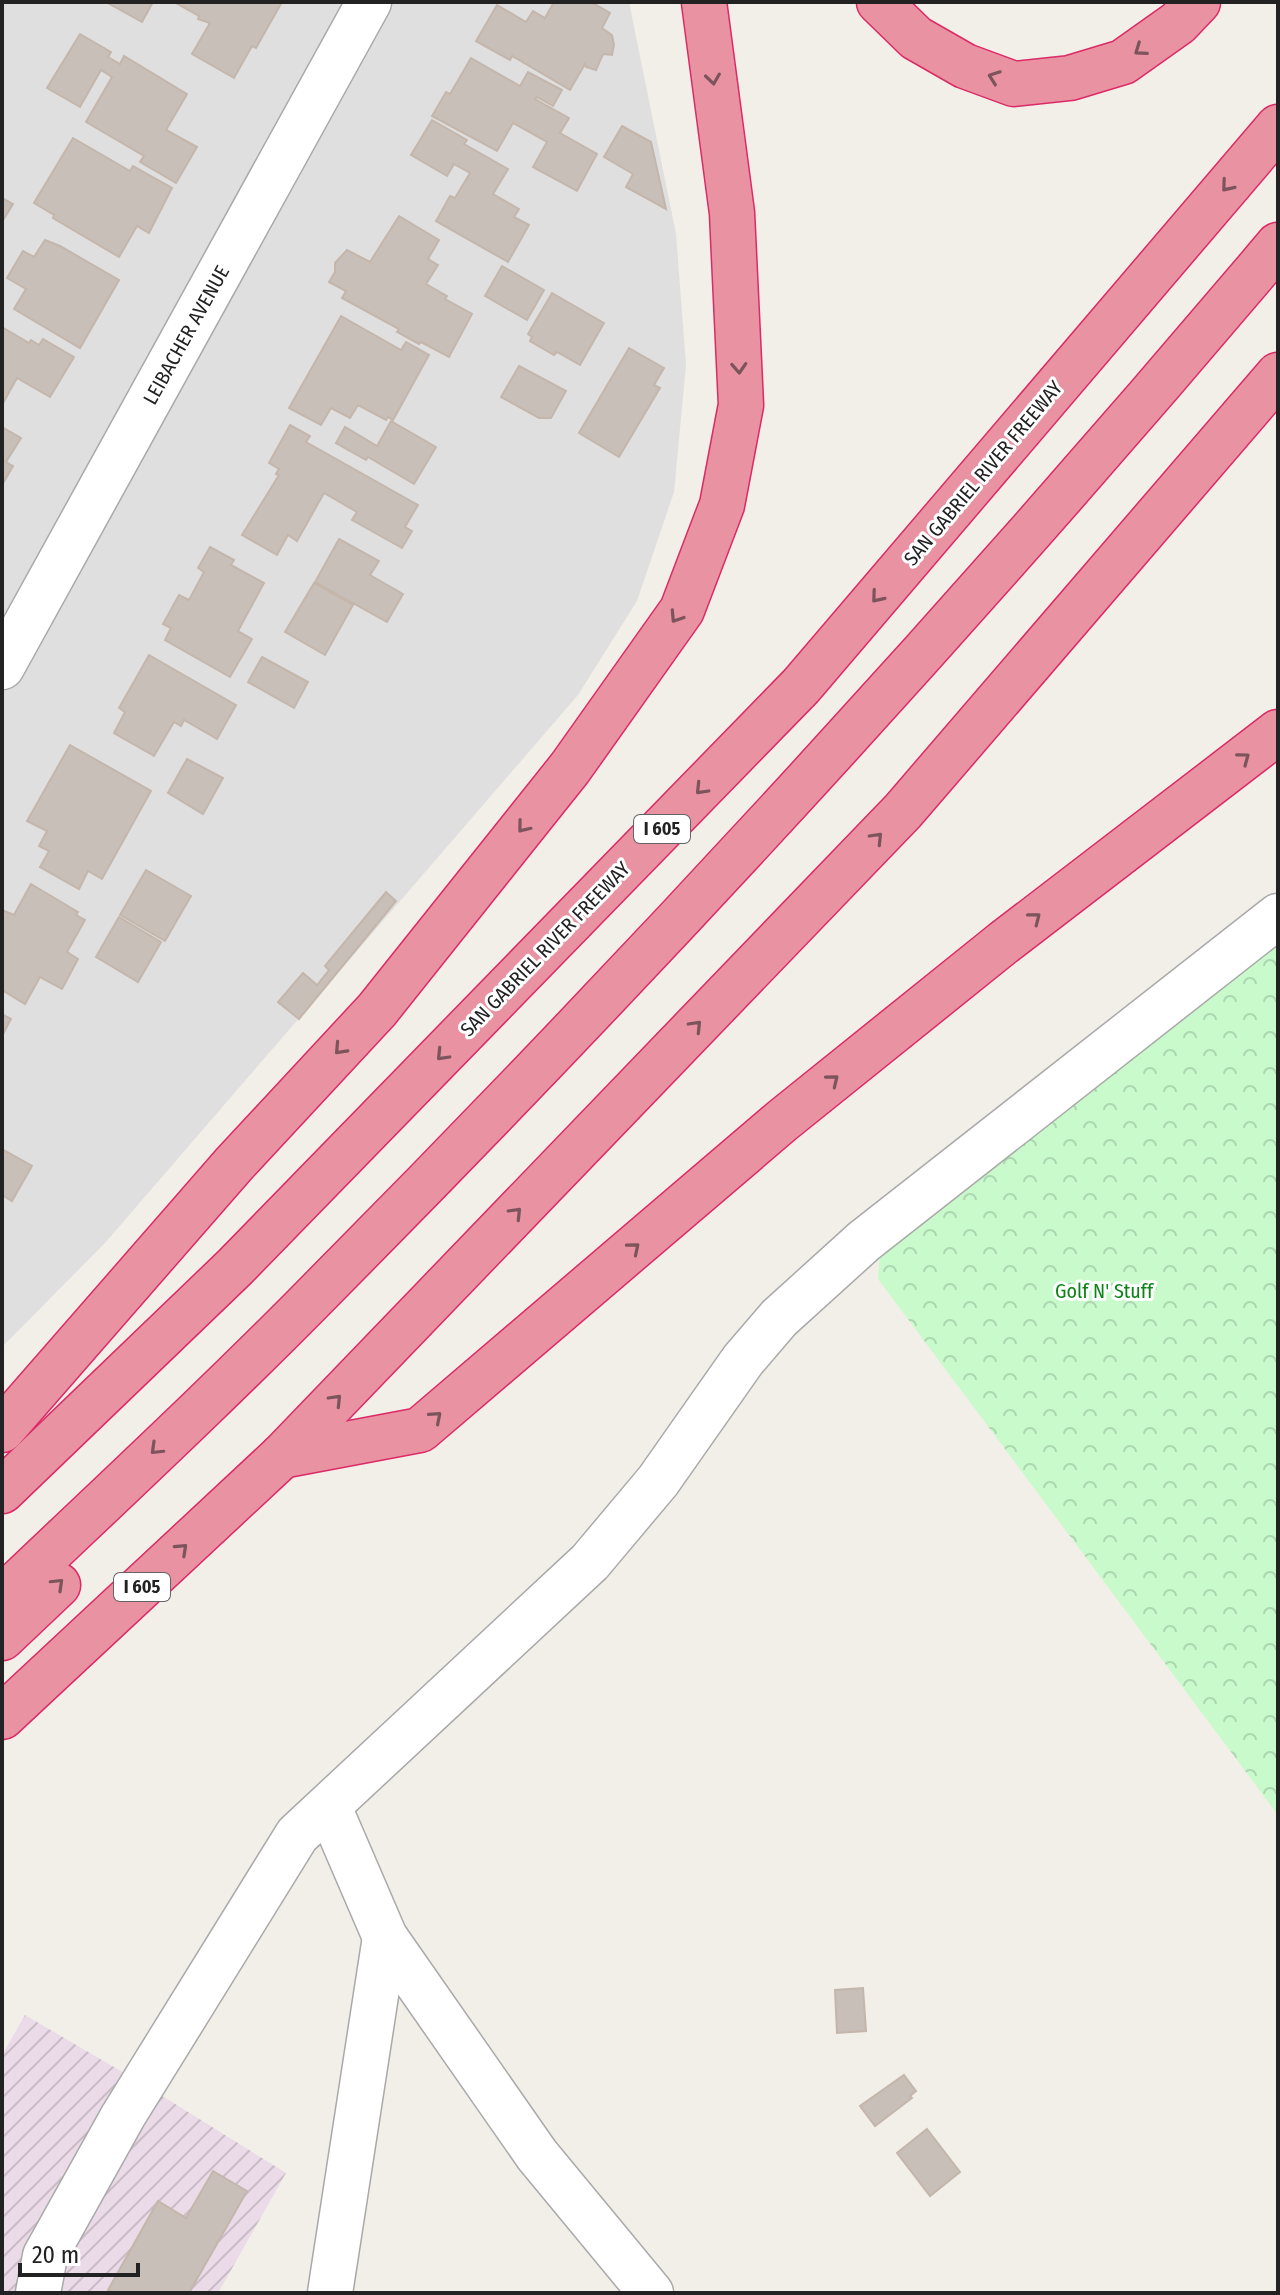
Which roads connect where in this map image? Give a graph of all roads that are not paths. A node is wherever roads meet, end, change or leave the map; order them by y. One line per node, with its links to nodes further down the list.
1 (369, 2): 9 (street, LEIBACHER AVENUE)
2 (704, 2): 12 (highway, one-way to 12)
3 (879, 2): 4 (highway, one-way to 3)
4 (1198, 2)
5 (1278, 127): 14 (highway, SAN GABRIEL RIVER FREEWAY / I 605, one-way to 14)
6 (1278, 245): 15 (highway, one-way to 15)
7 (1278, 286): 16 (highway, one-way to 7)
8 (1278, 375): 13 (highway, I 605, one-way to 8)
9 (2, 667)
10 (1278, 732): 13 (highway, one-way to 10)
11 (1278, 916): 18 (street)
12 (2, 1430)
13 (282, 1456): 17 (highway, I 605, one-way to 13)
14 (2, 1491)
15 (2, 1598)
16 (2, 1638)
17 (2, 1717)
18 (329, 1807): 19 (street); 20 (street)
19 (385, 1937): 21 (street); 22 (street)
20 (38, 2293)
21 (330, 2293)
22 (651, 2293)

